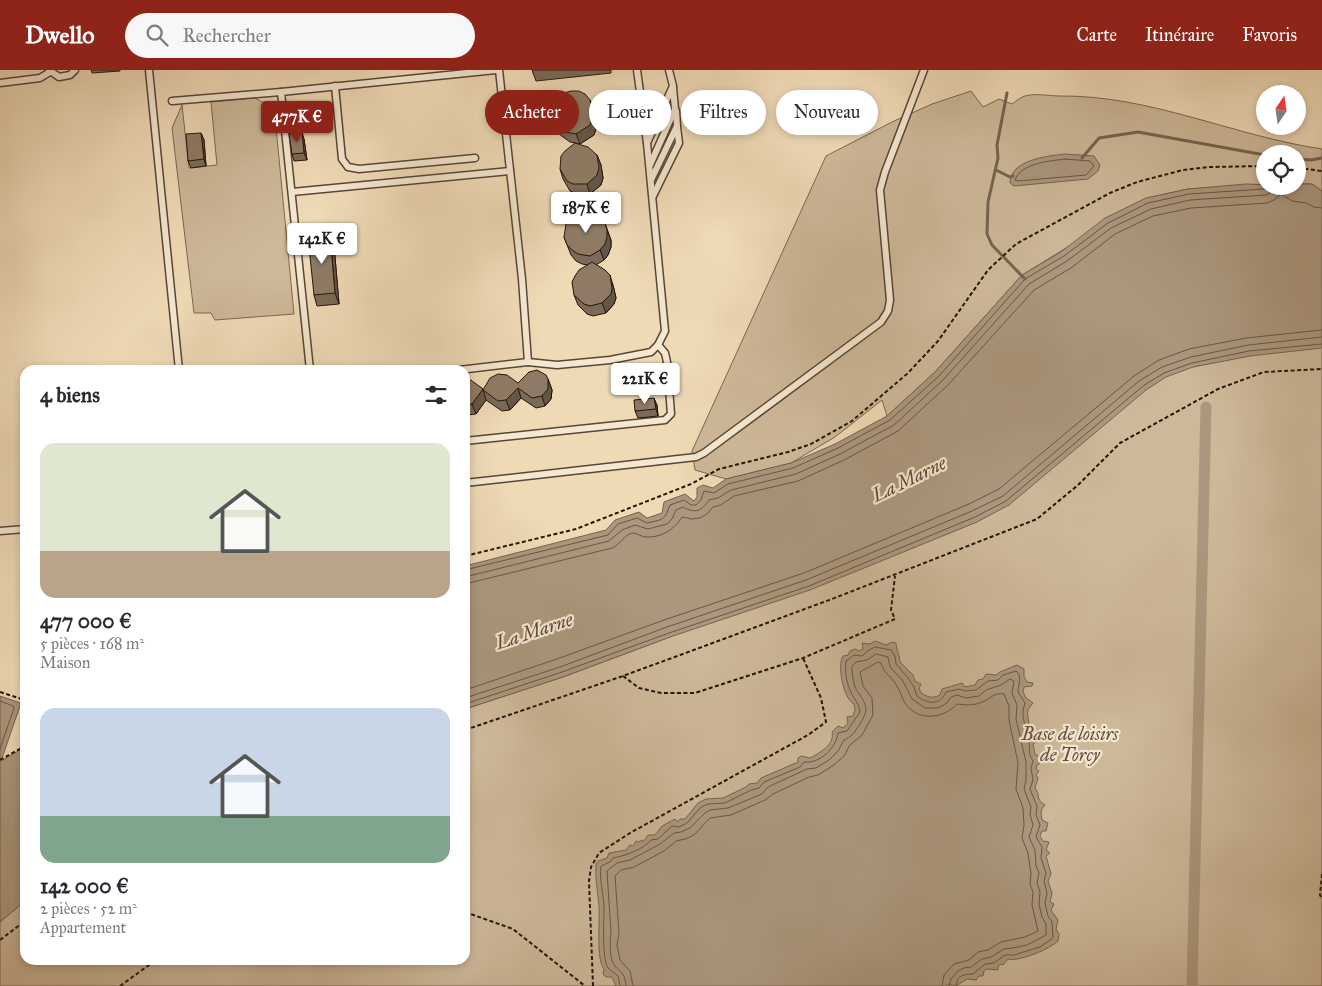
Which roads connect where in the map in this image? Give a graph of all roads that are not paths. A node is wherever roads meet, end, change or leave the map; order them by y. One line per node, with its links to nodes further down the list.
1 (75, 70): 7 (lane)
2 (149, 70): 24 (lane)
3 (498, 70): 9 (lane); 18 (lane)
4 (637, 70): 15 (lane)
5 (668, 70): 10 (lane)
6 (924, 70): 28 (lane)
7 (49, 71): 8 (lane)
8 (0, 83)
9 (335, 86): 11 (lane); 16 (lane)
10 (673, 86): 13 (lane); 15 (lane)
11 (281, 92): 12 (lane); 20 (lane)
12 (172, 101)
13 (676, 109): 14 (lane); 17 (lane)
14 (677, 126): 19 (lane); 21 (lane)
15 (646, 143): 17 (lane)
16 (475, 158)
17 (649, 166): 19 (lane)
18 (510, 171): 20 (lane); 23 (lane)
19 (651, 181): 21 (lane)
20 (292, 192): 25 (lane)
21 (653, 198): 22 (lane)
22 (658, 345): 23 (lane); 27 (lane)
23 (528, 362): 26 (lane)
24 (178, 365)
25 (309, 365)
26 (470, 369)
27 (470, 440)
28 (470, 482)
29 (20, 529): 30 (lane)
30 (0, 531)

